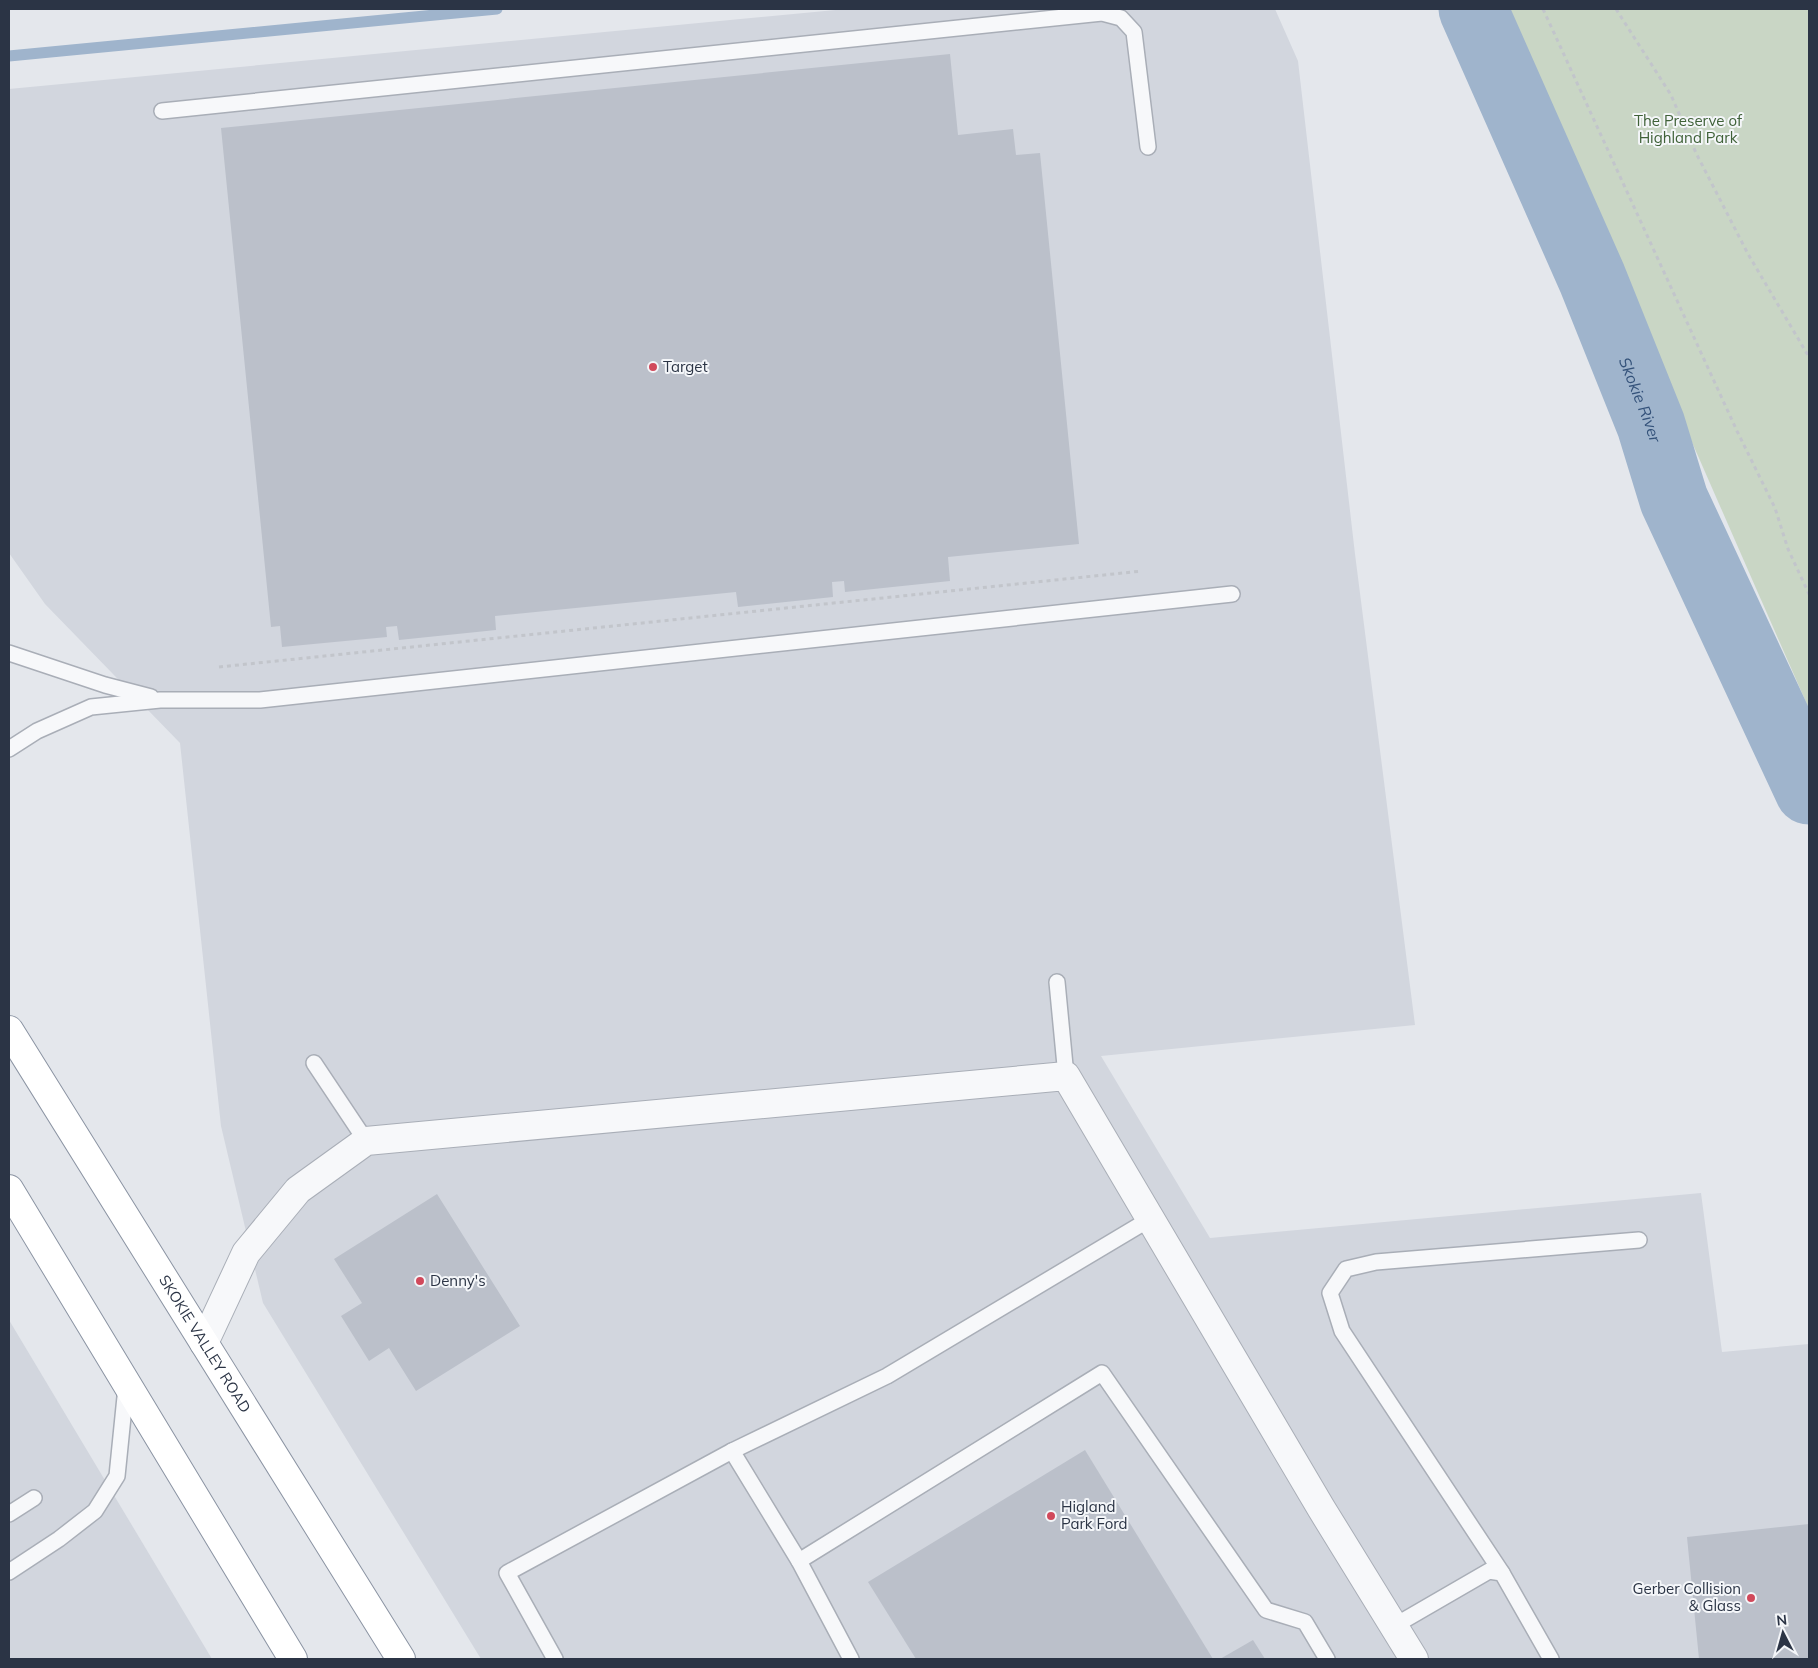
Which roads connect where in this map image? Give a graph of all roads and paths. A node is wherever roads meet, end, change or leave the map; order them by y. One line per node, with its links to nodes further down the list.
1 (1543, 9): 8 (path)
2 (1616, 9): 5 (path)
3 (162, 111): 4 (lane)
4 (1148, 147)
5 (1809, 357)
6 (1142, 571): 10 (path)
7 (1232, 594): 11 (lane)
8 (1809, 594)
9 (9, 653): 11 (lane)
10 (219, 667)
11 (160, 700): 12 (lane)
12 (9, 749)
13 (1057, 982): 16 (lane)
14 (9, 1030): 21 (highway, SKOKIE VALLEY ROAD)
15 (314, 1063): 17 (lane)
16 (1066, 1076): 17 (street); 19 (street)
17 (366, 1141): 21 (street)
18 (9, 1189): 22 (highway)
19 (1150, 1219): 23 (lane); 29 (street)
20 (1639, 1240): 28 (lane)
21 (204, 1343): 31 (highway, SKOKIE VALLEY ROAD)
22 (126, 1383): 27 (lane); 30 (highway)
23 (732, 1451): 26 (lane); 32 (lane)
24 (34, 1498): 25 (lane)
25 (9, 1514)
26 (799, 1561): 33 (lane); 34 (lane)
27 (9, 1572)
28 (1502, 1573): 29 (lane); 36 (lane)
29 (1394, 1626): 35 (street)
30 (293, 1659)
31 (400, 1659)
32 (556, 1659)
33 (852, 1659)
34 (1327, 1659)
35 (1414, 1659)
36 (1551, 1659)

